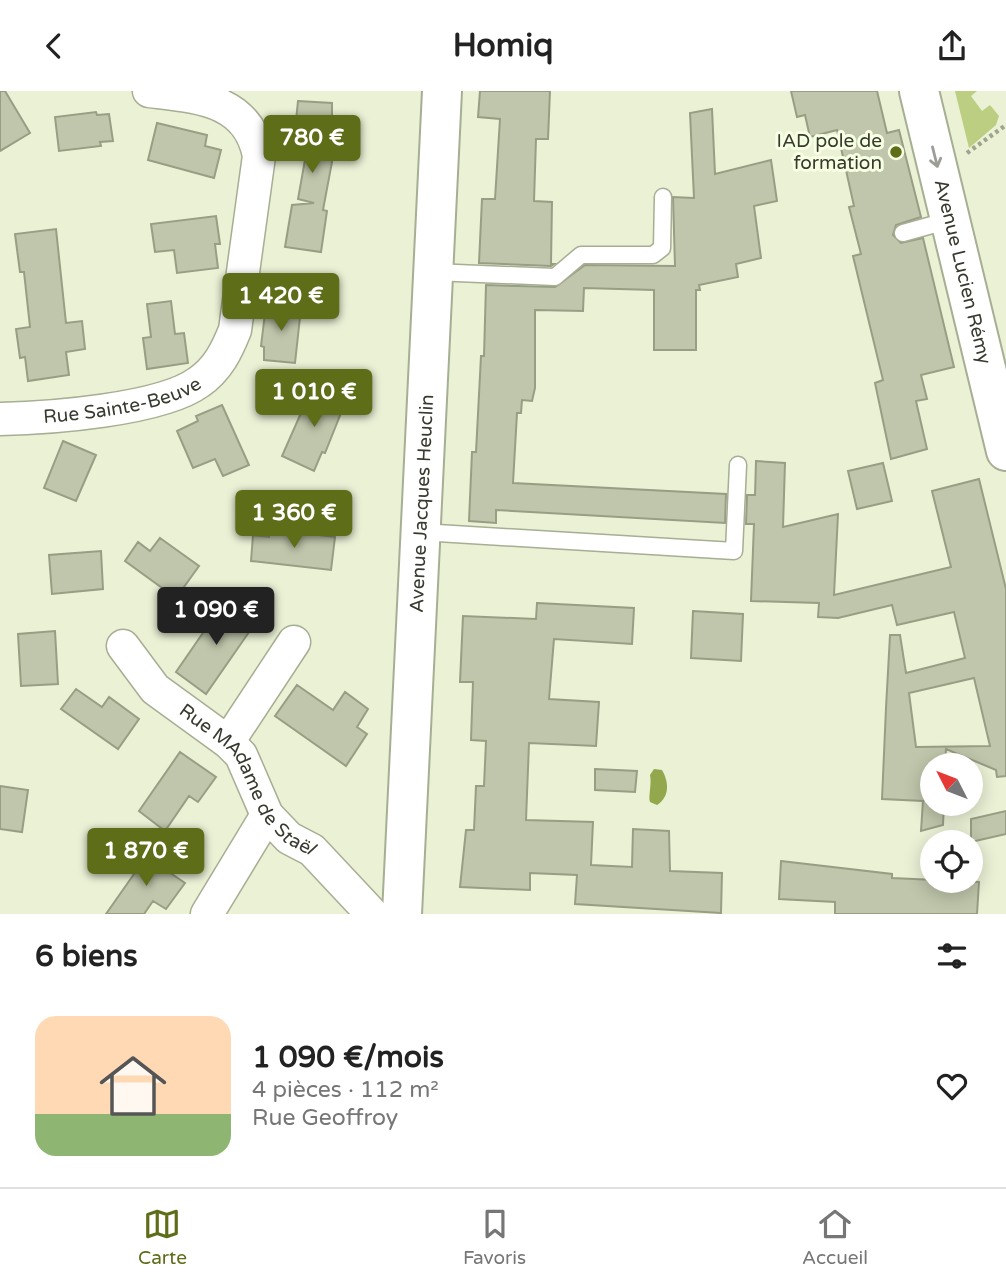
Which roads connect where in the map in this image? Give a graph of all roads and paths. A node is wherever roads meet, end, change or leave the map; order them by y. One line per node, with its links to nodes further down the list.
1 (149, 91): 10 (street, Rue Sainte-Beuve)
2 (442, 91): 9 (street, Avenue Jacques Heuclin)
3 (919, 91): 5 (street, Avenue Lucien Rémy, one-way to 5)
4 (1006, 125): 5 (path)
5 (939, 173): 7 (street, Avenue Lucien Rémy)
6 (663, 197): 9 (lane)
7 (950, 220): 8 (lane); 11 (street, Avenue Lucien Rémy)
8 (903, 233)
9 (433, 272): 13 (street, Avenue Jacques Heuclin)
10 (0, 419)
11 (1006, 451)
12 (738, 465): 13 (lane)
13 (420, 532): 20 (street, Avenue Jacques Heuclin)
14 (294, 642): 16 (street)
15 (123, 646): 16 (street, Rue MAdame de Staël)
16 (228, 741): 17 (street, Rue MAdame de Staël)
17 (267, 815): 18 (street); 19 (street, Rue MAdame de Staël)
18 (207, 914)
19 (372, 914)
20 (402, 914)

